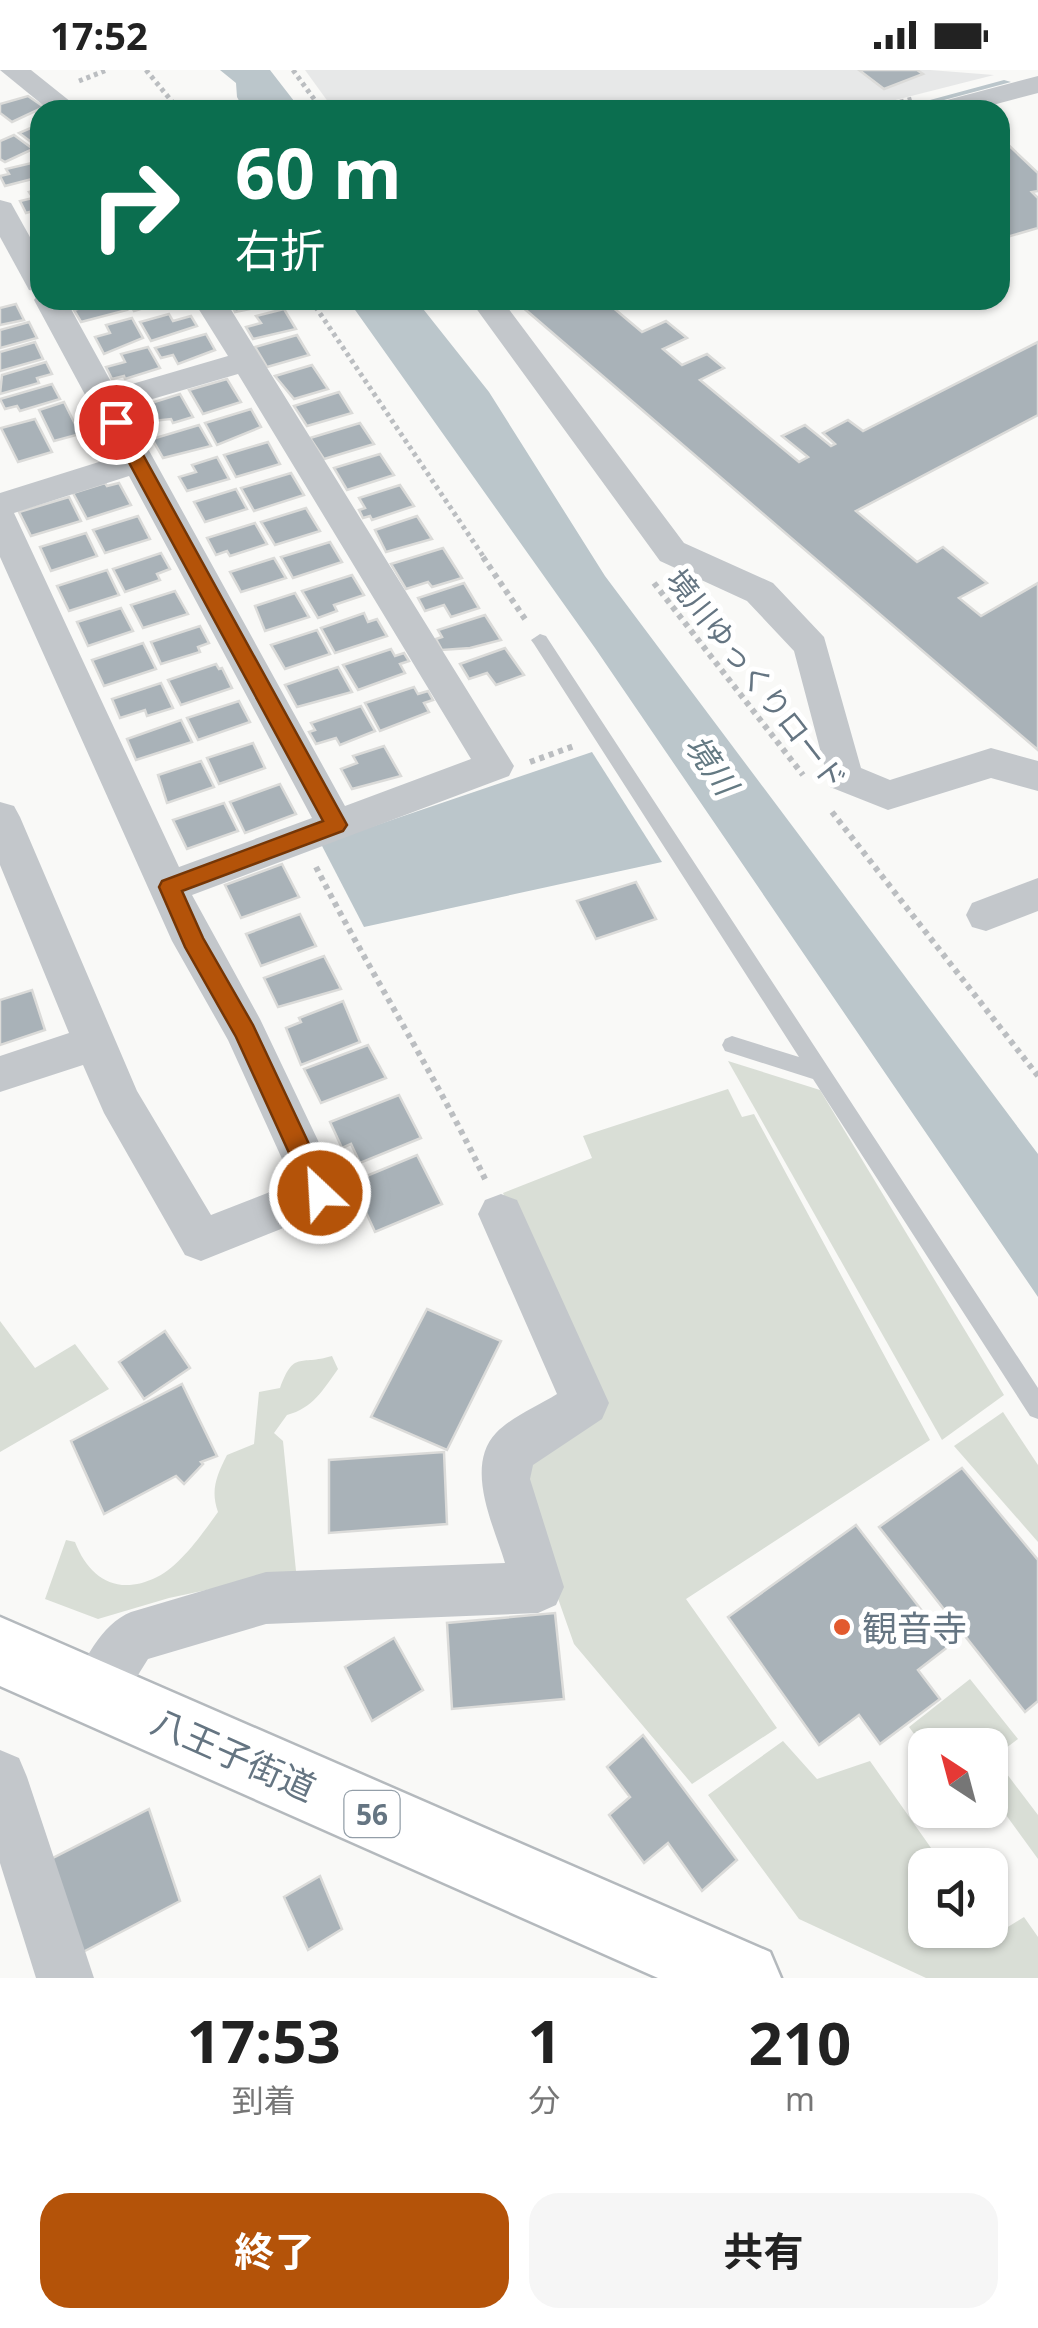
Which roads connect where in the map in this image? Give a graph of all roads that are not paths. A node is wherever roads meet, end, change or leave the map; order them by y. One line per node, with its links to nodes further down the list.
1 (21, 76): 3 (street); 4 (street)
2 (1038, 84): 5 (street)
3 (0, 94)
4 (53, 100)
5 (979, 100)
6 (0, 210): 7 (street)
7 (30, 264)
8 (55, 310): 12 (street)
9 (215, 310): 11 (street)
10 (493, 310): 17 (street)
11 (248, 361): 12 (street); 18 (street)
12 (105, 402): 13 (street)
13 (138, 461): 14 (street); 18 (street)
14 (0, 505)
15 (0, 518): 20 (street)
16 (540, 640): 25 (lane)
17 (1038, 776)
18 (336, 825): 20 (street)
19 (4, 837): 23 (street)
20 (170, 887): 23 (street)
21 (1038, 894): 22 (street)
22 (986, 915)
23 (96, 1042): 26 (street)
24 (732, 1045): 25 (lane)
25 (819, 1072): 28 (lane)
26 (0, 1074)
27 (501, 1214): 30 (street)
28 (1038, 1408)
29 (0, 1651): 30 (main road, 八王子街道 / 56)
30 (96, 1693): 33 (main road, 八王子街道 / 56)
31 (0, 1777): 32 (street)
32 (65, 1978)
33 (744, 1978)

